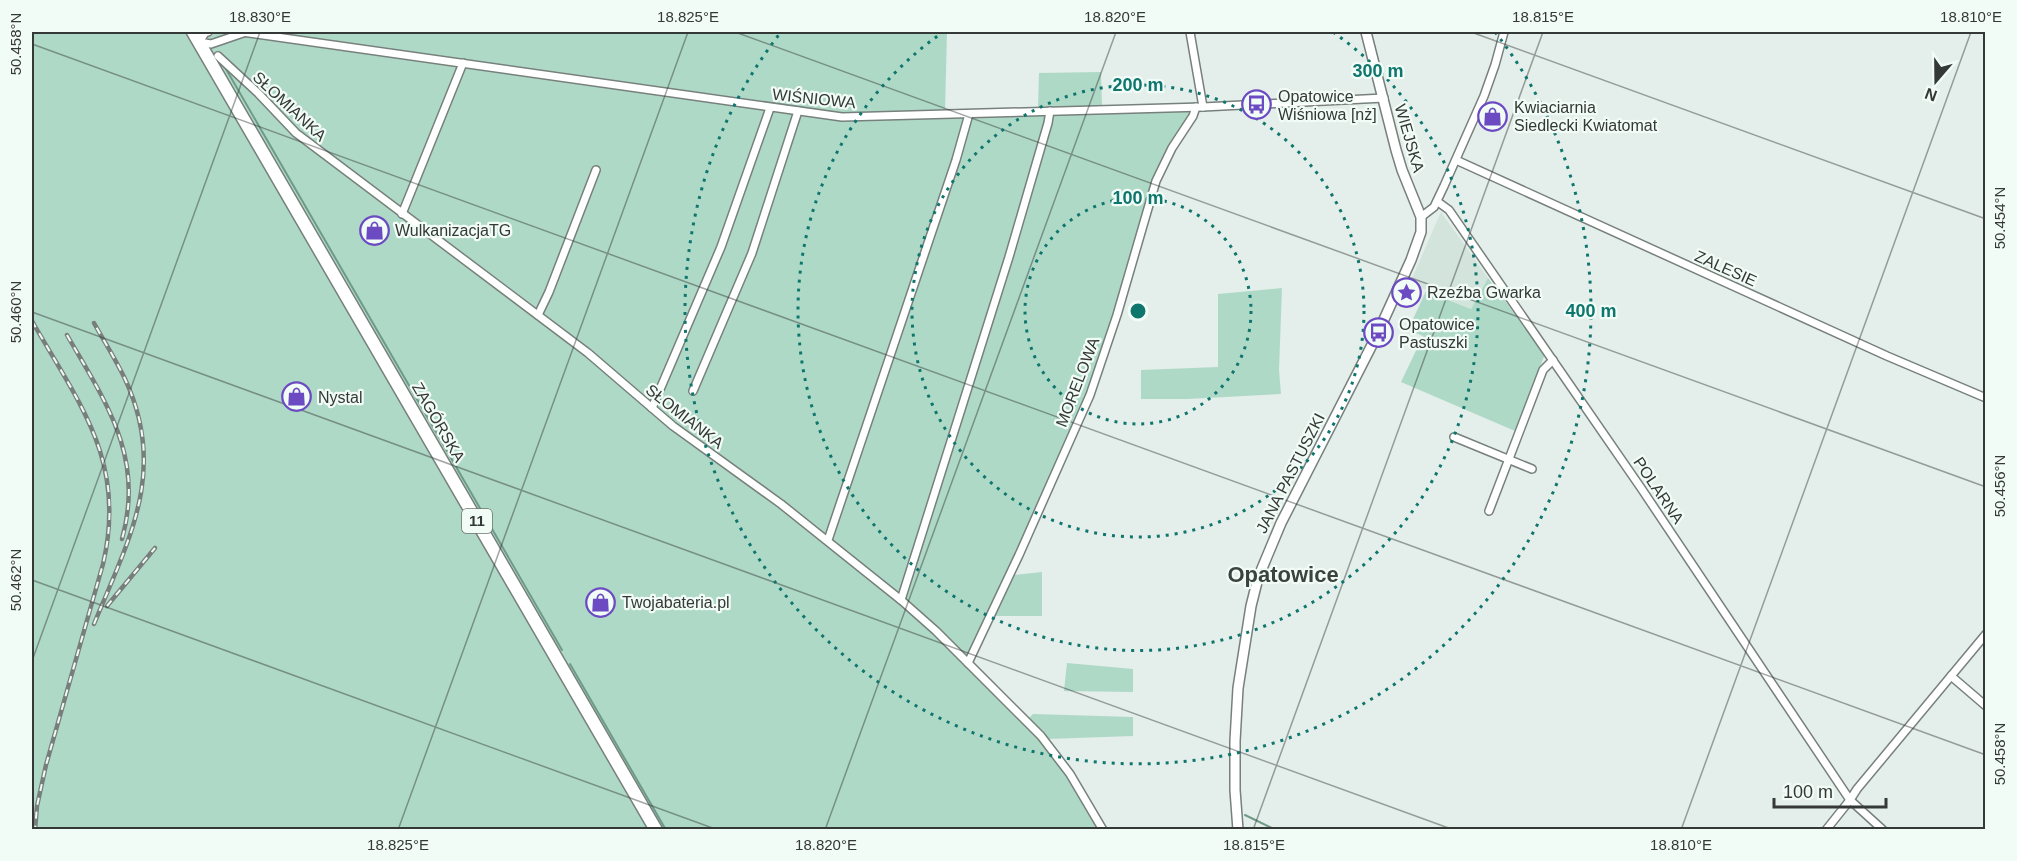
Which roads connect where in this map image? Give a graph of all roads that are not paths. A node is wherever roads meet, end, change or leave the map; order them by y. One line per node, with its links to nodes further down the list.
1 (208, 32): 6 (street)
2 (244, 32): 7 (street, WIŚNIOWA); 9 (street, WIŚNIOWA)
3 (1190, 32): 11 (street)
4 (1366, 32): 10 (street, WIEJSKA)
5 (1504, 32): 16 (street)
6 (196, 37): 7 (street, WIŚNIOWA); 8 (highway, ZAGÓRSKA / 11)
7 (228, 39): 8 (street)
8 (217, 62): 19 (street, SŁOMIANKA); 37 (highway, ZAGÓRSKA / 11)
9 (463, 63): 12 (street, WIŚNIOWA); 19 (street)
10 (1384, 98): 11 (street, WIŚNIOWA); 20 (street, WIEJSKA)
11 (1200, 107): 14 (street, WIŚNIOWA); 33 (street, MORELOWA)
12 (770, 108): 13 (street, WIŚNIOWA); 25 (street)
13 (798, 111): 15 (street, WIŚNIOWA); 23 (street)
14 (1050, 111): 15 (street, WIŚNIOWA); 31 (street)
15 (969, 114): 30 (street)
16 (1456, 160): 18 (street); 24 (street, ZALESIE)
17 (596, 170): 21 (street)
18 (1438, 202): 20 (street); 22 (street, POLARNA)
19 (402, 214): 21 (street, SŁOMIANKA)
20 (1421, 217): 39 (street, JANA PASTUSZKI)
21 (538, 315): 25 (street, SŁOMIANKA)
22 (1553, 360): 27 (street); 36 (street, POLARNA)
23 (693, 391)
24 (1986, 398)
25 (652, 408): 30 (street, SŁOMIANKA)
26 (1454, 437): 27 (street)
27 (1509, 459): 28 (street); 29 (street)
28 (1532, 469)
29 (1489, 511)
30 (828, 540): 31 (street, SŁOMIANKA)
31 (901, 600): 33 (street, SŁOMIANKA)
32 (1986, 634): 34 (street)
33 (968, 663): 38 (street, SŁOMIANKA)
34 (1951, 676): 35 (street); 36 (street)
35 (1986, 706)
36 (1850, 800): 40 (street); 41 (street, POLARNA)
37 (656, 830)
38 (1103, 830)
39 (1238, 830)
40 (1826, 830)
41 (1883, 830)

